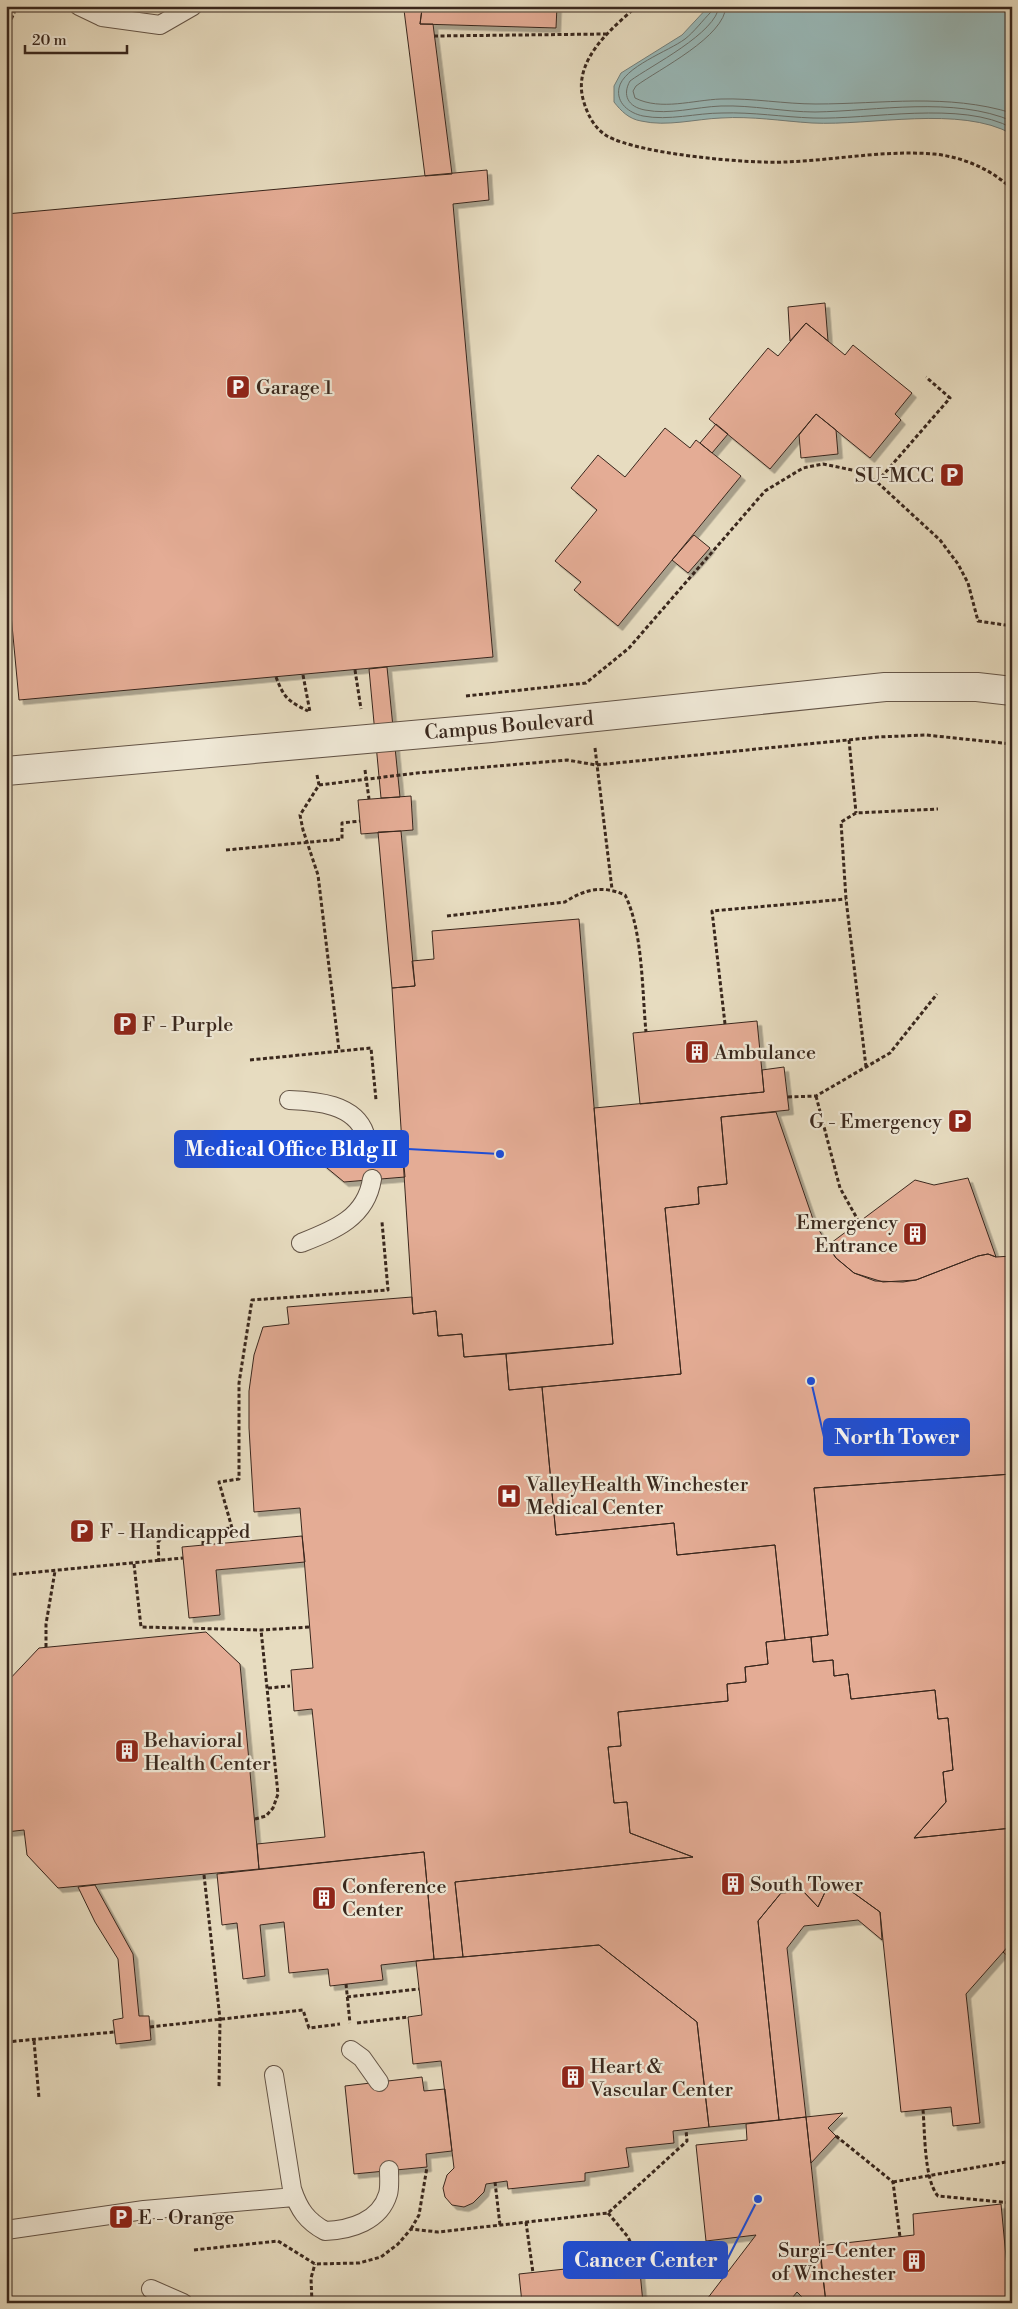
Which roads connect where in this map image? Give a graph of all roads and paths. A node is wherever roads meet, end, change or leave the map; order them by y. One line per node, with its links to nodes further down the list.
1 (17, 6): 6 (path)
2 (78, 6): 5 (lane)
3 (193, 6): 5 (lane)
4 (638, 6): 7 (path)
5 (106, 12)
6 (6, 31)
7 (607, 34): 8 (path); 9 (path)
8 (434, 36)
9 (1012, 189)
10 (926, 377): 11 (path)
11 (877, 482): 12 (path); 17 (path)
12 (1012, 626)
13 (355, 670): 18 (path)
14 (303, 675): 15 (path)
15 (276, 677)
16 (1012, 691): 22 (street, Campus Boulevard)
17 (457, 697)
18 (370, 706)
19 (848, 740): 20 (path); 21 (path); 24 (path)
20 (1012, 744)
21 (596, 765): 26 (path); 28 (path)
22 (6, 771)
23 (938, 809): 24 (path)
24 (856, 813): 29 (path)
25 (360, 821): 26 (path)
26 (308, 844): 27 (path); 34 (path)
27 (226, 850)
28 (612, 889): 30 (path); 33 (path)
29 (846, 899): 32 (path); 36 (path)
30 (447, 916)
31 (937, 994): 36 (path)
32 (725, 1024)
33 (646, 1032)
34 (339, 1050): 35 (path); 40 (path)
35 (250, 1060)
36 (866, 1067): 37 (path)
37 (816, 1096): 38 (path); 44 (path)
38 (788, 1097)
39 (289, 1100): 41 (lane)
40 (377, 1105)
41 (365, 1134)
42 (372, 1179): 45 (lane)
43 (382, 1216): 46 (path)
44 (858, 1222)
45 (301, 1243)
46 (204, 1530): 47 (path); 49 (path)
47 (204, 1545)
48 (183, 1558): 49 (path)
49 (159, 1562): 50 (path)
50 (134, 1564): 51 (path); 54 (path)
51 (55, 1571): 52 (path); 55 (path)
52 (6, 1575)
53 (310, 1626): 54 (path)
54 (261, 1630): 57 (path)
55 (46, 1648)
56 (290, 1686): 57 (path)
57 (268, 1688): 58 (path)
58 (255, 1818)
59 (204, 1875): 64 (path)
60 (346, 1984): 62 (path)
61 (419, 1988): 62 (path)
62 (347, 1997): 65 (path)
63 (408, 2017): 65 (path)
64 (220, 2019): 65 (path); 66 (path); 73 (path)
65 (350, 2023)
66 (150, 2027)
67 (114, 2032): 68 (path)
68 (34, 2041): 69 (path); 74 (path)
69 (6, 2042)
70 (351, 2050): 72 (lane)
71 (274, 2075): 84 (lane)
72 (379, 2082)
73 (219, 2087)
74 (39, 2098)
75 (922, 2110): 81 (path)
76 (686, 2130): 86 (path)
77 (836, 2136): 83 (path)
78 (1012, 2161): 81 (path)
79 (427, 2167): 89 (path)
80 (389, 2170): 84 (lane)
81 (930, 2174): 83 (path); 85 (path)
82 (495, 2182): 88 (path)
83 (893, 2182): 91 (path)
84 (294, 2197): 90 (lane)
85 (1012, 2203)
86 (608, 2213): 87 (path); 93 (path)
87 (526, 2222): 88 (path); 95 (path)
88 (500, 2225): 89 (path)
89 (411, 2229): 94 (path)
90 (6, 2230)
91 (900, 2237)
92 (194, 2250): 94 (path)
93 (639, 2261)
94 (315, 2264): 98 (path)
95 (533, 2273)
96 (152, 2289): 97 (lane)
97 (183, 2303)
98 (312, 2303)

